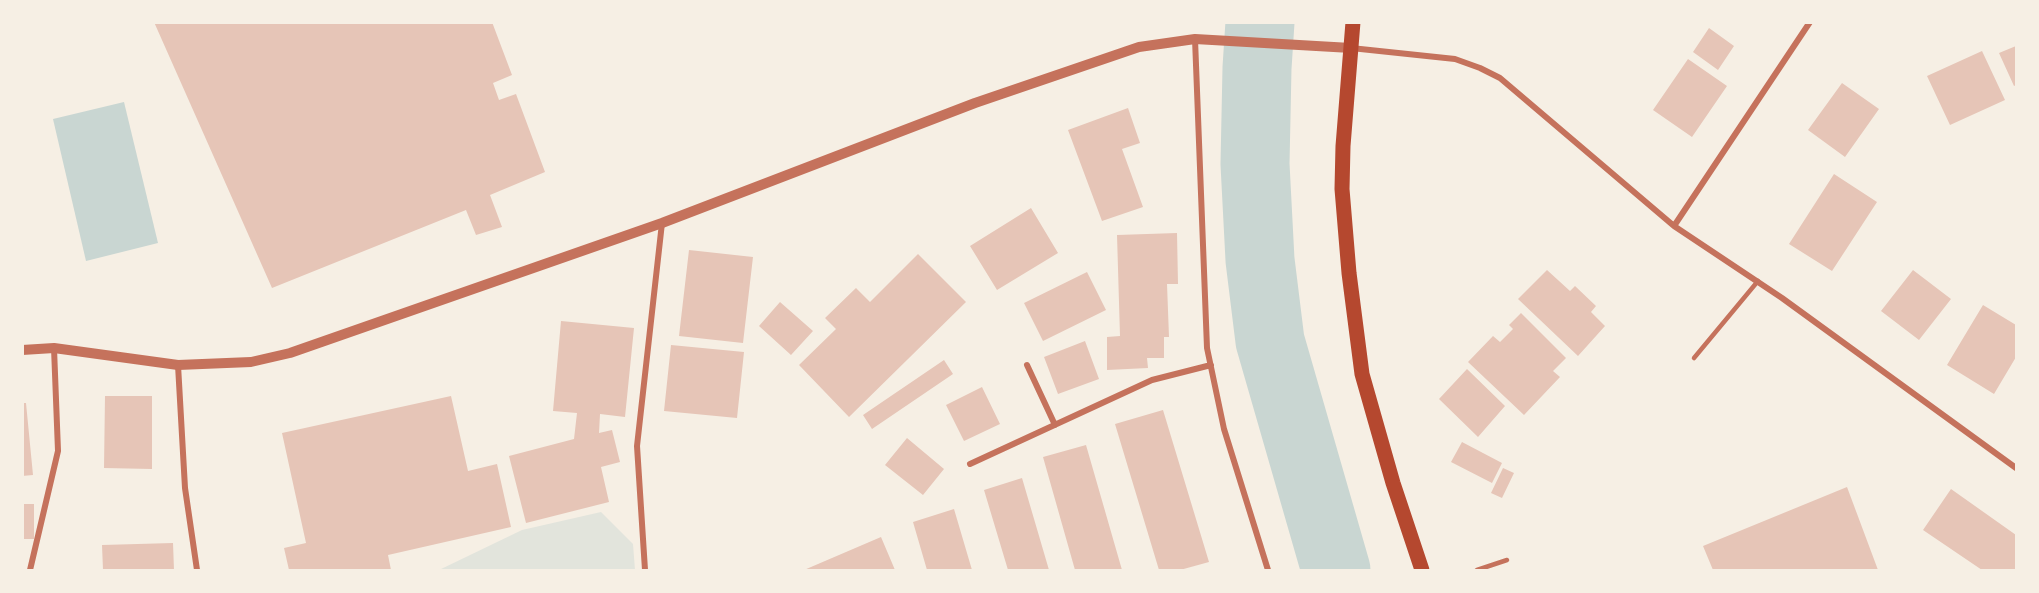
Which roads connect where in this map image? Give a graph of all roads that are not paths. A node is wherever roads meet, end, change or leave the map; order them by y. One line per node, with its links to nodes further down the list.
1 (1353, 22): 4 (main road)
2 (1810, 22): 6 (street)
3 (1195, 39): 4 (street); 5 (street); 13 (street)
4 (1351, 48): 6 (street); 22 (main road)
5 (662, 223): 12 (street); 20 (street)
6 (1674, 226): 7 (street)
7 (1758, 282): 10 (lane); 16 (street)
8 (54, 348): 9 (street); 12 (street); 18 (street)
9 (22, 350)
10 (1694, 358)
11 (1026, 364): 14 (street)
12 (178, 365): 19 (street)
13 (1211, 365): 14 (street); 21 (street)
14 (1055, 425): 15 (street)
15 (970, 464)
16 (2016, 468)
17 (1507, 560): 23 (lane)
18 (30, 570)
19 (197, 570)
20 (645, 570)
21 (1268, 570)
22 (1422, 570)
23 (1477, 570)

